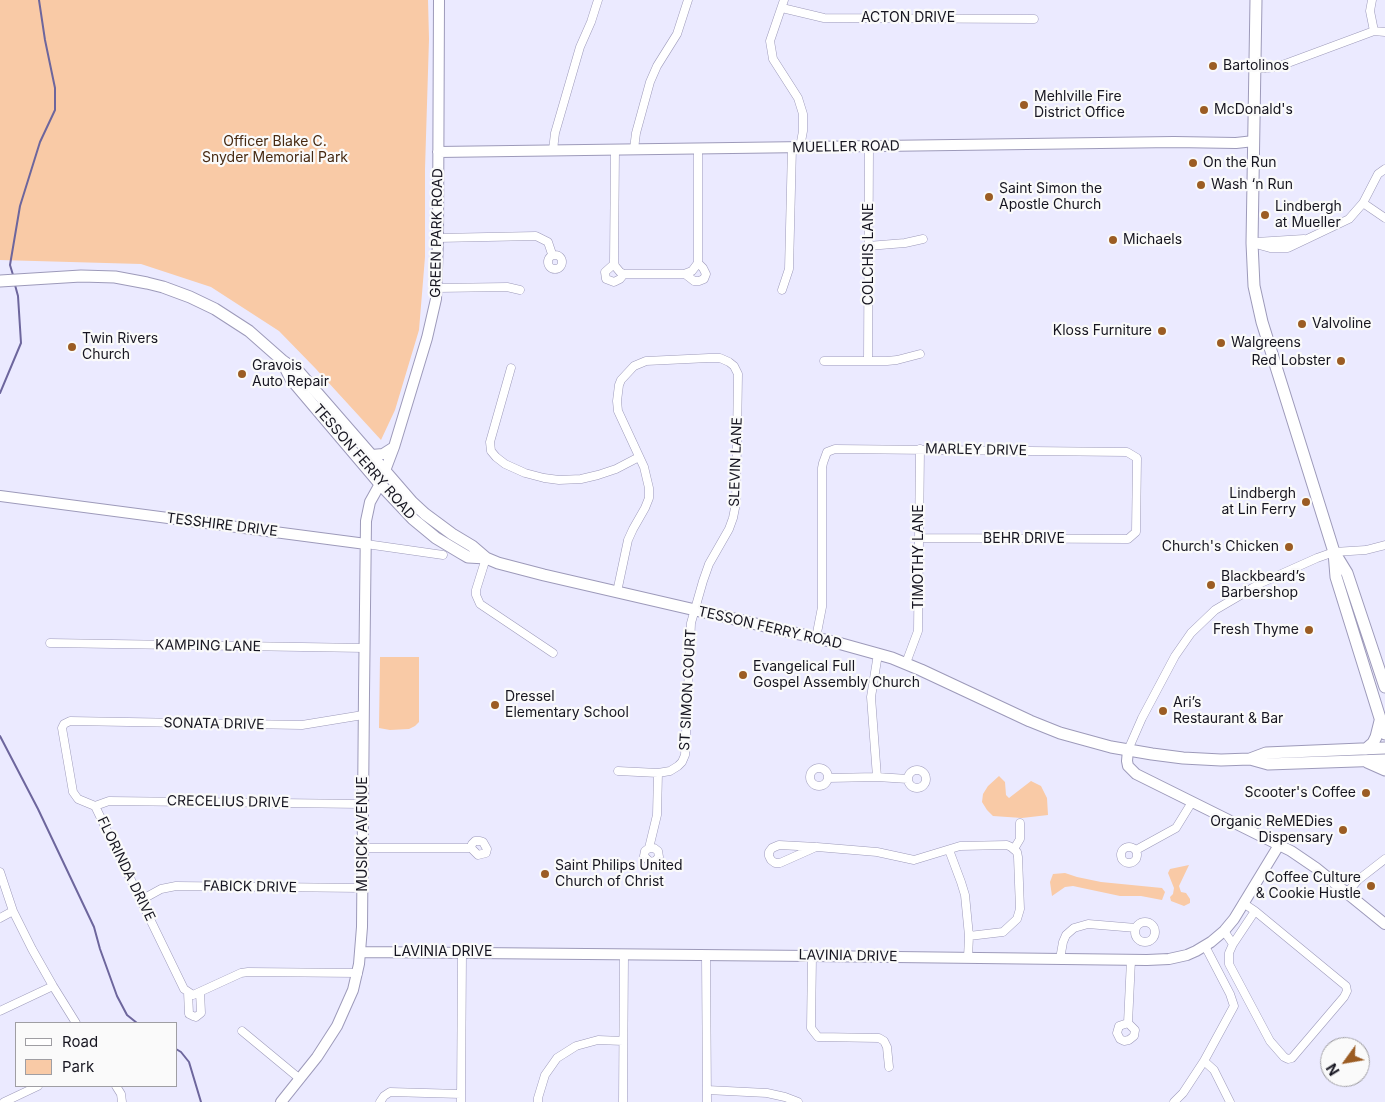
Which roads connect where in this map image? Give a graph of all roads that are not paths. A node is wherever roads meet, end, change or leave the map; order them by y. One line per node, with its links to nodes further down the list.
1 (438, 0): 18 (street, GREEN PARK ROAD)
2 (598, 0): 17 (street)
3 (688, 0): 16 (street)
4 (1256, 0): 10 (main road)
5 (1372, 0): 8 (street)
6 (783, 4): 7 (street, ACTON DRIVE); 13 (street)
7 (1034, 19)
8 (1374, 31): 9 (street); 10 (street)
9 (1385, 32)
10 (1255, 70): 11 (main road)
11 (1254, 142): 12 (street, MUELLER ROAD); 24 (main road)
12 (869, 146): 13 (street, MUELLER ROAD); 25 (street, COLCHIS LANE)
13 (796, 147): 14 (street, MUELLER ROAD); 32 (street)
14 (698, 148): 16 (street, MUELLER ROAD); 27 (street)
15 (615, 149): 16 (street, MUELLER ROAD); 17 (street, MUELLER ROAD); 28 (street)
16 (634, 149)
17 (554, 150): 18 (street, MUELLER ROAD)
18 (438, 152): 22 (street, GREEN PARK ROAD)
19 (1385, 169): 20 (street)
20 (1363, 203): 21 (street); 24 (street)
21 (1385, 218)
22 (438, 238): 26 (street); 30 (street, GREEN PARK ROAD)
23 (922, 239): 25 (street)
24 (1252, 242): 49 (main road)
25 (868, 246): 36 (street, COLCHIS LANE)
26 (552, 254)
27 (698, 263): 28 (street); 28 (street)
28 (689, 272)
29 (0, 281): 34 (main road, TESSON FERRY ROAD)
30 (437, 288): 31 (street); 38 (street, GREEN PARK ROAD)
31 (520, 290)
32 (782, 290)
33 (920, 354): 36 (street)
34 (283, 361): 40 (main road, TESSON FERRY ROAD); 43 (main road, TESSON FERRY ROAD)
35 (824, 361): 36 (street)
36 (868, 361)
37 (511, 368): 41 (street)
38 (394, 447): 40 (street); 42 (street, GREEN PARK ROAD)
39 (920, 449): 45 (street, TIMOTHY LANE); 46 (street, MARLEY DRIVE); 54 (street, MARLEY DRIVE)
40 (372, 455): 42 (main road, TESSON FERRY ROAD)
41 (639, 457): 52 (street); 53 (street, SLEVIN LANE)
42 (386, 472): 43 (street, GREEN PARK ROAD); 51 (main road, TESSON FERRY ROAD)
43 (380, 484): 47 (street, GREEN PARK ROAD); 51 (main road, TESSON FERRY ROAD)
44 (0, 496): 47 (street, TESSHIRE DRIVE)
45 (919, 538): 46 (street, BEHR DRIVE); 59 (street, TIMOTHY LANE)
46 (1128, 539)
47 (366, 544): 50 (street, TESSHIRE DRIVE); 56 (street, MUSICK AVENUE)
48 (1385, 545): 49 (street)
49 (1334, 552): 60 (main road); 62 (main road); 67 (street)
50 (443, 555)
51 (486, 558): 52 (main road, TESSON FERRY ROAD); 57 (street)
52 (617, 592): 53 (main road, TESSON FERRY ROAD)
53 (696, 610): 54 (main road, TESSON FERRY ROAD); 73 (street, ST SIMON COURT)
54 (816, 638): 58 (main road, TESSON FERRY ROAD)
55 (50, 643): 56 (street, KAMPING LANE)
56 (365, 648): 61 (street, MUSICK AVENUE)
57 (553, 653)
58 (878, 654): 59 (main road, TESSON FERRY ROAD); 74 (street)
59 (906, 663): 67 (main road, TESSON FERRY ROAD)
60 (1385, 687)
61 (363, 715): 63 (street, SONATA DRIVE); 78 (street, MUSICK AVENUE)
62 (1380, 719): 64 (main road); 66 (main road)
63 (64, 724): 79 (street, FLORINDA DRIVE)
64 (1385, 734)
65 (1385, 748): 66 (main road, TESSON FERRY ROAD)
66 (1366, 749): 68 (main road, TESSON FERRY ROAD)
67 (1128, 750): 68 (main road, TESSON FERRY ROAD); 77 (street)
68 (1250, 759): 70 (main road, TESSON FERRY ROAD)
69 (1385, 760): 70 (main road, TESSON FERRY ROAD)
70 (1363, 761): 71 (main road)
71 (1385, 770)
72 (618, 771): 73 (street, ST SIMON COURT)
73 (658, 773): 85 (street)
74 (877, 777): 75 (street); 76 (street)
75 (828, 778)
76 (908, 779)
77 (1192, 802): 81 (street); 88 (street)
78 (363, 804): 79 (street, CRECELIUS DRIVE); 83 (street, MUSICK AVENUE)
79 (95, 806): 93 (street, FLORINDA DRIVE)
80 (1020, 823): 86 (street)
81 (1279, 845): 92 (street); 94 (street, LAVINIA DRIVE)
82 (816, 847): 82 (street); 87 (street)
83 (362, 848): 84 (street); 91 (street, MUSICK AVENUE)
84 (471, 848)
85 (649, 848)
86 (1014, 849): 87 (street); 101 (street)
87 (949, 850): 101 (street)
88 (1136, 850)
89 (1385, 859): 92 (street)
90 (0, 872): 96 (street)
91 (362, 888): 93 (street, FABICK DRIVE); 104 (street, MUSICK AVENUE)
92 (1347, 893): 98 (street)
93 (141, 900): 112 (street, FLORINDA DRIVE)
94 (1243, 904): 95 (street); 100 (street, LAVINIA DRIVE)
95 (1255, 910): 102 (street); 102 (street)
96 (13, 911): 97 (street); 113 (street)
97 (0, 918)
98 (1385, 924)
99 (1136, 928): 110 (street)
100 (1224, 931): 102 (street); 103 (street, LAVINIA DRIVE)
101 (969, 936): 109 (street)
102 (1233, 944)
103 (1205, 946): 111 (street, LAVINIA DRIVE); 119 (street)
104 (361, 952): 105 (street, LAVINIA DRIVE); 112 (street, MUSICK AVENUE)
105 (462, 952): 106 (street, LAVINIA DRIVE); 125 (street)
106 (624, 954): 107 (street, LAVINIA DRIVE); 118 (street)
107 (706, 955): 108 (street, LAVINIA DRIVE); 124 (street)
108 (812, 956): 109 (street, LAVINIA DRIVE); 120 (street)
109 (968, 958): 110 (street, LAVINIA DRIVE)
110 (1060, 959): 111 (street, LAVINIA DRIVE)
111 (1131, 960): 116 (street)
112 (358, 973): 121 (street, MUSICK AVENUE)
113 (53, 986): 114 (street); 115 (street)
114 (0, 1011)
115 (75, 1022)
116 (1128, 1023)
117 (242, 1031): 121 (street)
118 (623, 1041): 130 (street); 131 (street)
119 (1204, 1061): 134 (street); 135 (street)
120 (889, 1067)
121 (300, 1080): 128 (street, MUSICK AVENUE)
122 (36, 1087): 126 (street)
123 (117, 1087): 127 (street)
124 (707, 1090): 132 (street); 133 (street)
125 (462, 1098): 129 (street)
126 (4, 1102)
127 (122, 1102)
128 (281, 1102)
129 (380, 1102)
130 (538, 1102)
131 (623, 1102)
132 (707, 1102)
133 (798, 1102)
134 (1174, 1102)
135 (1230, 1102)

